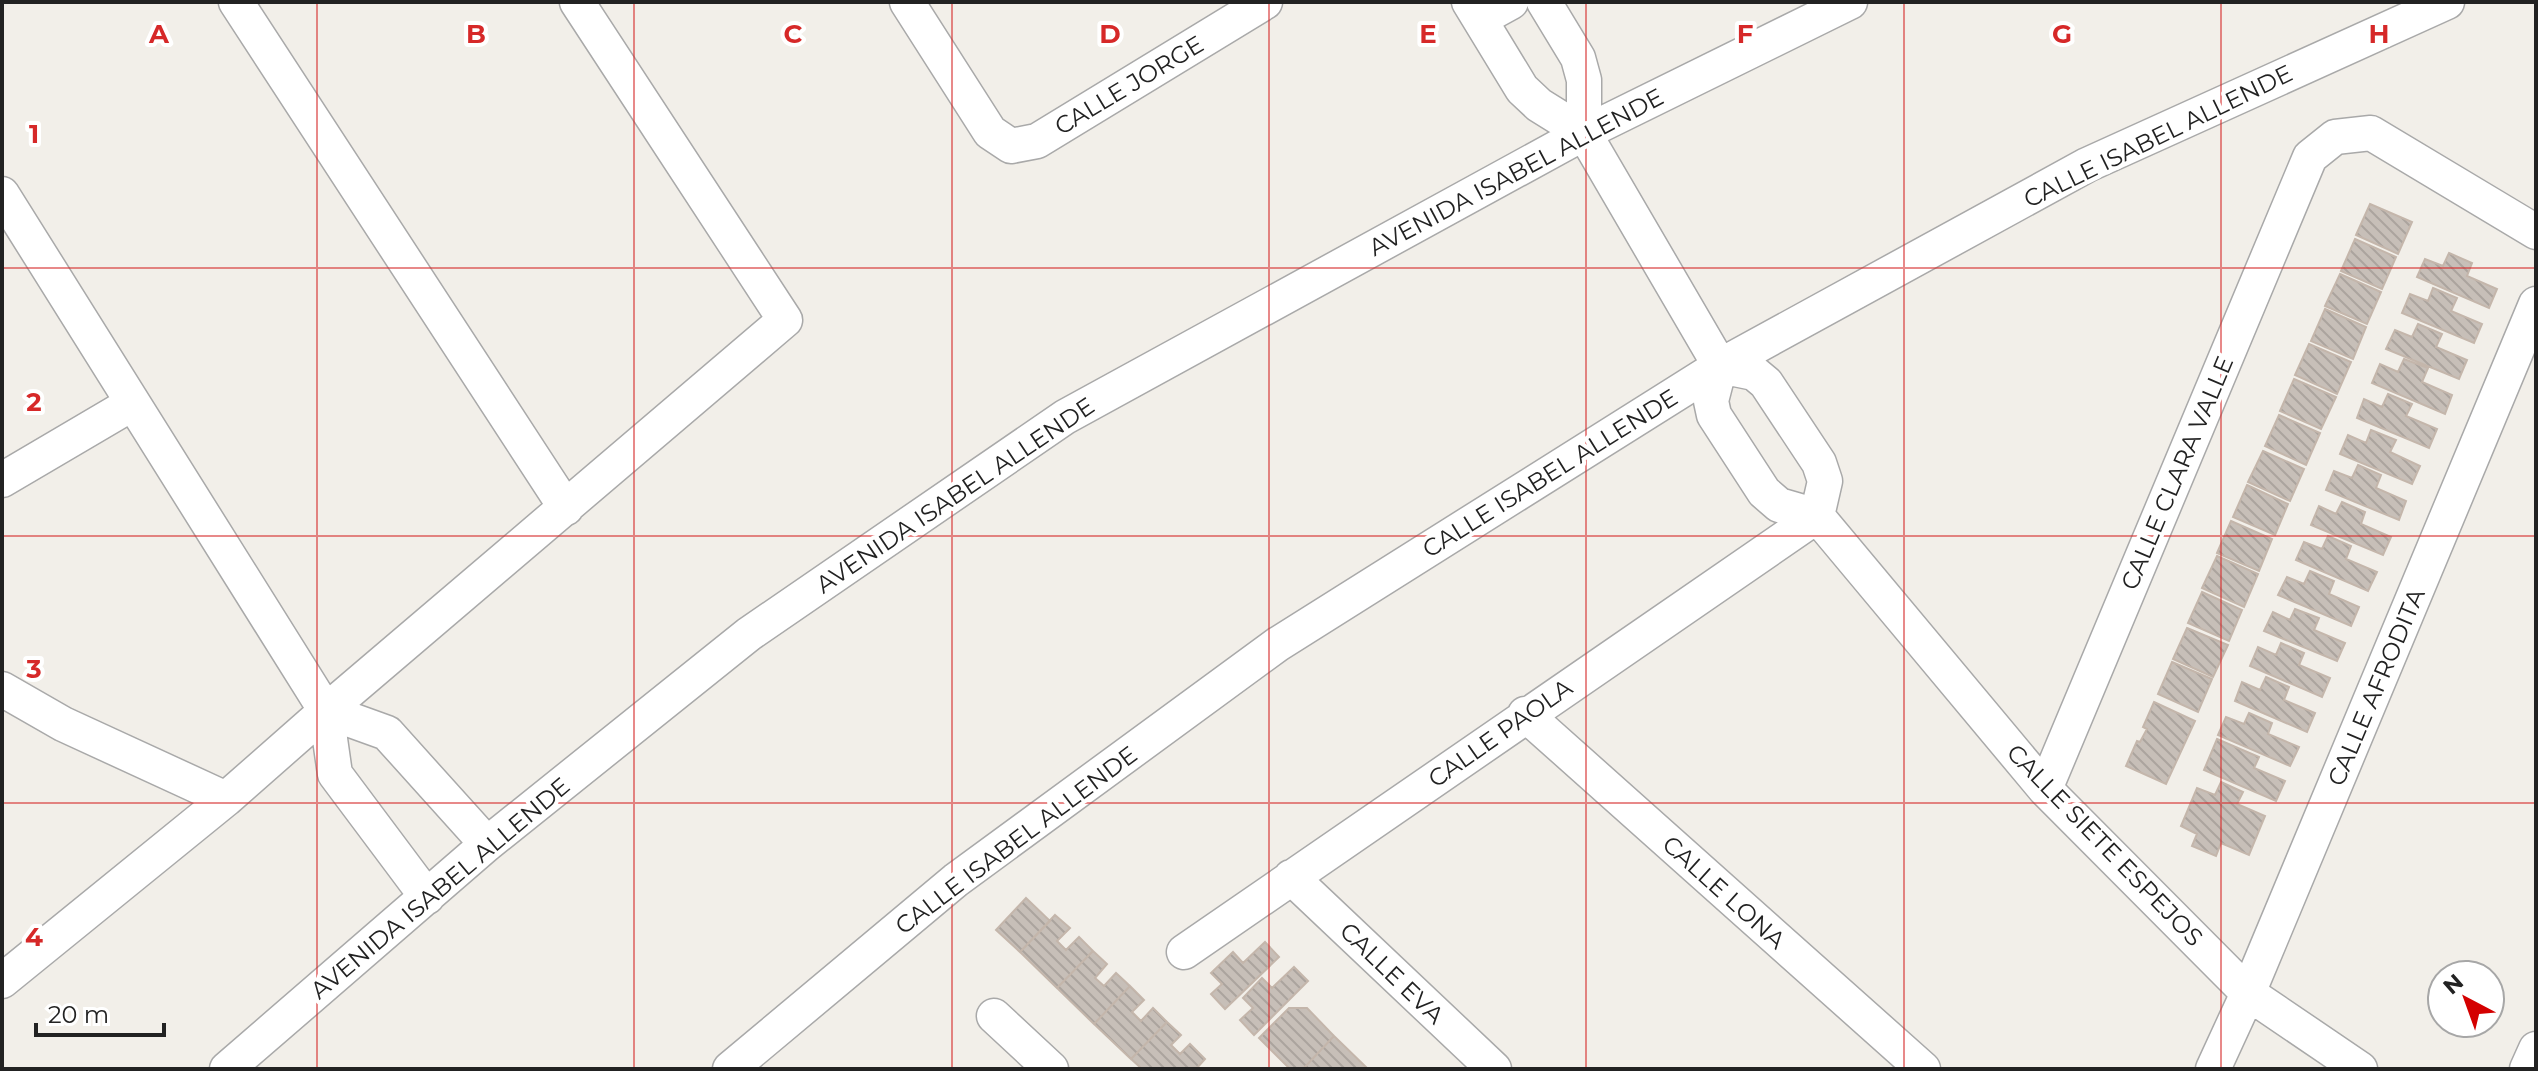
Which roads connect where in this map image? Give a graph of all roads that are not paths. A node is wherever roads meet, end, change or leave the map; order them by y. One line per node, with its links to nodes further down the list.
1 (236, 2): 17 (street)
2 (577, 2): 17 (street)
3 (907, 2): 4 (street, CALLE JORGE)
4 (1265, 2)
5 (1511, 2): 9 (street)
6 (1544, 2): 10 (street)
7 (1850, 2): 10 (street, AVENIDA ISABEL ALLENDE)
8 (2447, 2): 14 (street, CALLE ISABEL ALLENDE)
9 (1474, 10): 10 (street)
10 (1584, 133): 14 (street); 24 (street, AVENIDA ISABEL ALLENDE)
11 (2, 194): 15 (street)
12 (2536, 232): 22 (street, CALLE CLARA VALLE)
13 (2536, 304): 29 (street, CALLE AFRODITA)
14 (1720, 366): 18 (street); 18 (street); 33 (street, CALLE ISABEL ALLENDE)
15 (133, 403): 16 (street); 20 (street)
16 (2, 480)
17 (566, 508): 20 (street)
18 (1817, 516): 21 (street, CALLE PAOLA); 22 (street, CALLE SIETE ESPEJOS)
19 (2, 689): 23 (street)
20 (326, 711): 23 (street); 24 (street); 26 (street)
21 (1525, 714): 25 (street, CALLE PAOLA); 36 (street, CALLE LONA)
22 (2045, 789): 29 (street, CALLE SIETE ESPEJOS)
23 (226, 799): 28 (street)
24 (487, 844): 26 (street, AVENIDA ISABEL ALLENDE)
25 (1291, 877): 27 (street, CALLE PAOLA); 35 (street, CALLE EVA)
26 (427, 897): 32 (street, AVENIDA ISABEL ALLENDE)
27 (1184, 952)
28 (2, 981)
29 (2248, 993): 37 (street, CALLE AFRODITA); 38 (street, CALLE SIETE ESPEJOS)
30 (994, 1016): 34 (street)
31 (2536, 1049): 39 (street)
32 (227, 1069)
33 (730, 1069)
34 (1051, 1069)
35 (1494, 1069)
36 (1923, 1069)
37 (2213, 1069)
38 (2360, 1069)
39 (2527, 1069)

